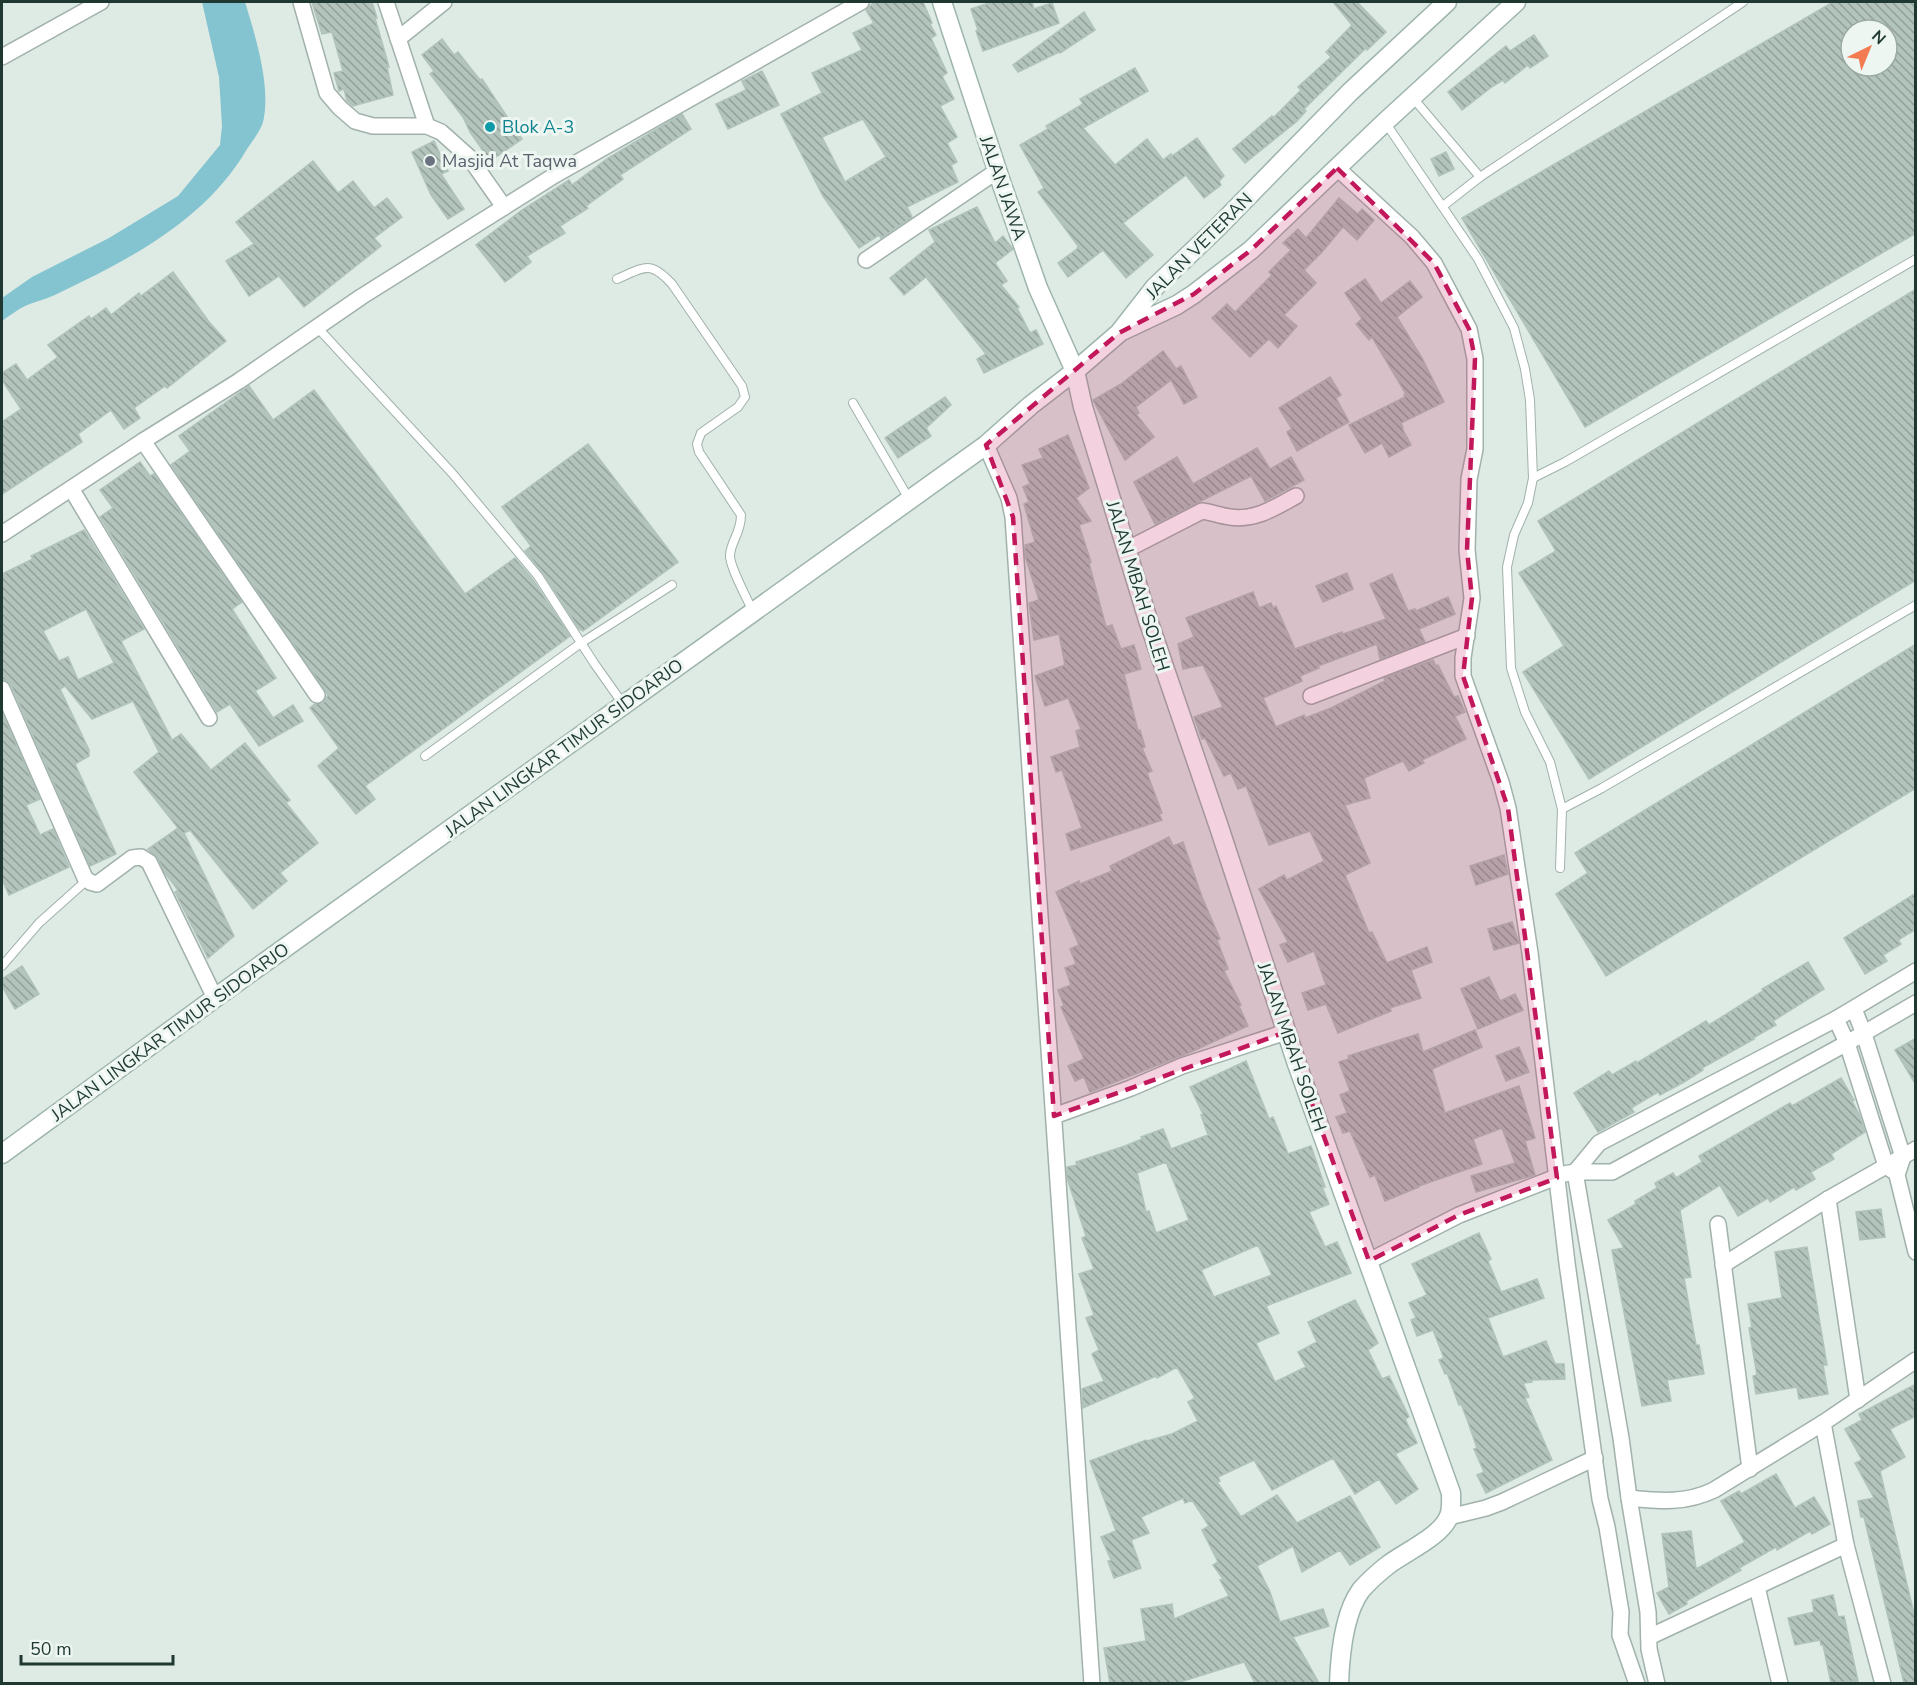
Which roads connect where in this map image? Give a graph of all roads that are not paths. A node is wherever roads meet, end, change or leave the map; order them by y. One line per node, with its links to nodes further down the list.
1 (101, 2): 11 (street)
2 (300, 2): 14 (street)
3 (386, 2): 10 (street)
4 (442, 2): 10 (street)
5 (861, 2): 19 (street)
6 (942, 2): 16 (main road, JALAN JAWA)
7 (1448, 2): 24 (main road, JALAN VETERAN)
8 (1516, 2): 12 (main road, JALAN VETERAN)
9 (1743, 2): 17 (lane)
10 (398, 39): 14 (street)
11 (2, 57)
12 (1412, 97): 13 (main road, JALAN VETERAN); 17 (lane)
13 (1384, 122): 15 (main road, JALAN VETERAN); 18 (lane)
14 (427, 126): 19 (street)
15 (1337, 168): 24 (main road, JALAN VETERAN); 38 (street)
16 (997, 171): 21 (street); 25 (main road, JALAN JAWA)
17 (1480, 177): 18 (lane)
18 (1443, 206): 29 (lane)
19 (504, 207): 23 (street)
20 (1916, 259): 29 (lane)
21 (867, 260)
22 (617, 279): 37 (lane)
23 (316, 326): 27 (street); 39 (lane)
24 (1119, 333): 25 (main road, JALAN LINGKAR TIMUR SIDOARJO)
25 (1075, 371): 28 (main road, JALAN LINGKAR TIMUR SIDOARJO); 34 (main road, JALAN MBAH SOLEH)
26 (853, 403): 32 (lane)
27 (143, 441): 30 (street); 41 (street)
28 (986, 445): 32 (main road, JALAN LINGKAR TIMUR SIDOARJO); 58 (street)
29 (1533, 478): 46 (lane)
30 (72, 490): 33 (street); 44 (street)
31 (1296, 496): 34 (street)
32 (909, 499): 37 (main road, JALAN LINGKAR TIMUR SIDOARJO)
33 (2, 534)
34 (1126, 550): 55 (main road, JALAN MBAH SOLEH)
35 (672, 585): 39 (lane)
36 (1916, 604): 46 (lane)
37 (753, 612): 43 (main road, JALAN LINGKAR TIMUR SIDOARJO)
38 (1467, 636): 42 (street); 63 (street)
39 (581, 642): 43 (lane); 45 (lane)
40 (2, 689): 48 (street)
41 (317, 695)
42 (1311, 696)
43 (624, 704): 51 (main road, JALAN LINGKAR TIMUR SIDOARJO)
44 (209, 718)
45 (425, 756)
46 (1562, 809): 47 (lane)
47 (1560, 868)
48 (87, 880): 49 (lane); 51 (street)
49 (2, 966)
50 (1916, 971): 53 (street)
51 (215, 998): 60 (main road, JALAN LINGKAR TIMUR SIDOARJO)
52 (1916, 1003): 56 (street)
53 (1854, 1009): 54 (street); 56 (street)
54 (1836, 1019): 57 (street); 62 (street)
55 (1286, 1032): 58 (street); 67 (main road, JALAN MBAH SOLEH)
56 (1864, 1034): 57 (street); 59 (street)
57 (1847, 1043): 61 (street); 62 (street)
58 (1054, 1116): 79 (street)
59 (1909, 1153): 61 (street)
60 (2, 1154)
61 (1892, 1171): 64 (street); 66 (street)
62 (1575, 1172): 63 (street); 74 (street)
63 (1557, 1178): 67 (street); 72 (street)
64 (1828, 1199): 68 (street); 70 (street)
65 (1718, 1224): 68 (street)
66 (1916, 1252)
67 (1369, 1260): 75 (main road, JALAN MBAH SOLEH)
68 (1723, 1265): 73 (street)
69 (1916, 1360): 70 (street)
70 (1858, 1400): 71 (street)
71 (1823, 1423): 73 (street); 76 (street)
72 (1594, 1458): 75 (street); 81 (street)
73 (1750, 1469): 74 (street)
74 (1629, 1498): 78 (street)
75 (1449, 1517): 80 (main road)
76 (1846, 1545): 77 (street); 84 (street)
77 (1757, 1587): 78 (street); 83 (street)
78 (1648, 1636): 82 (street)
79 (1092, 1683)
80 (1339, 1683)
81 (1637, 1683)
82 (1657, 1683)
83 (1780, 1683)
84 (1883, 1683)

